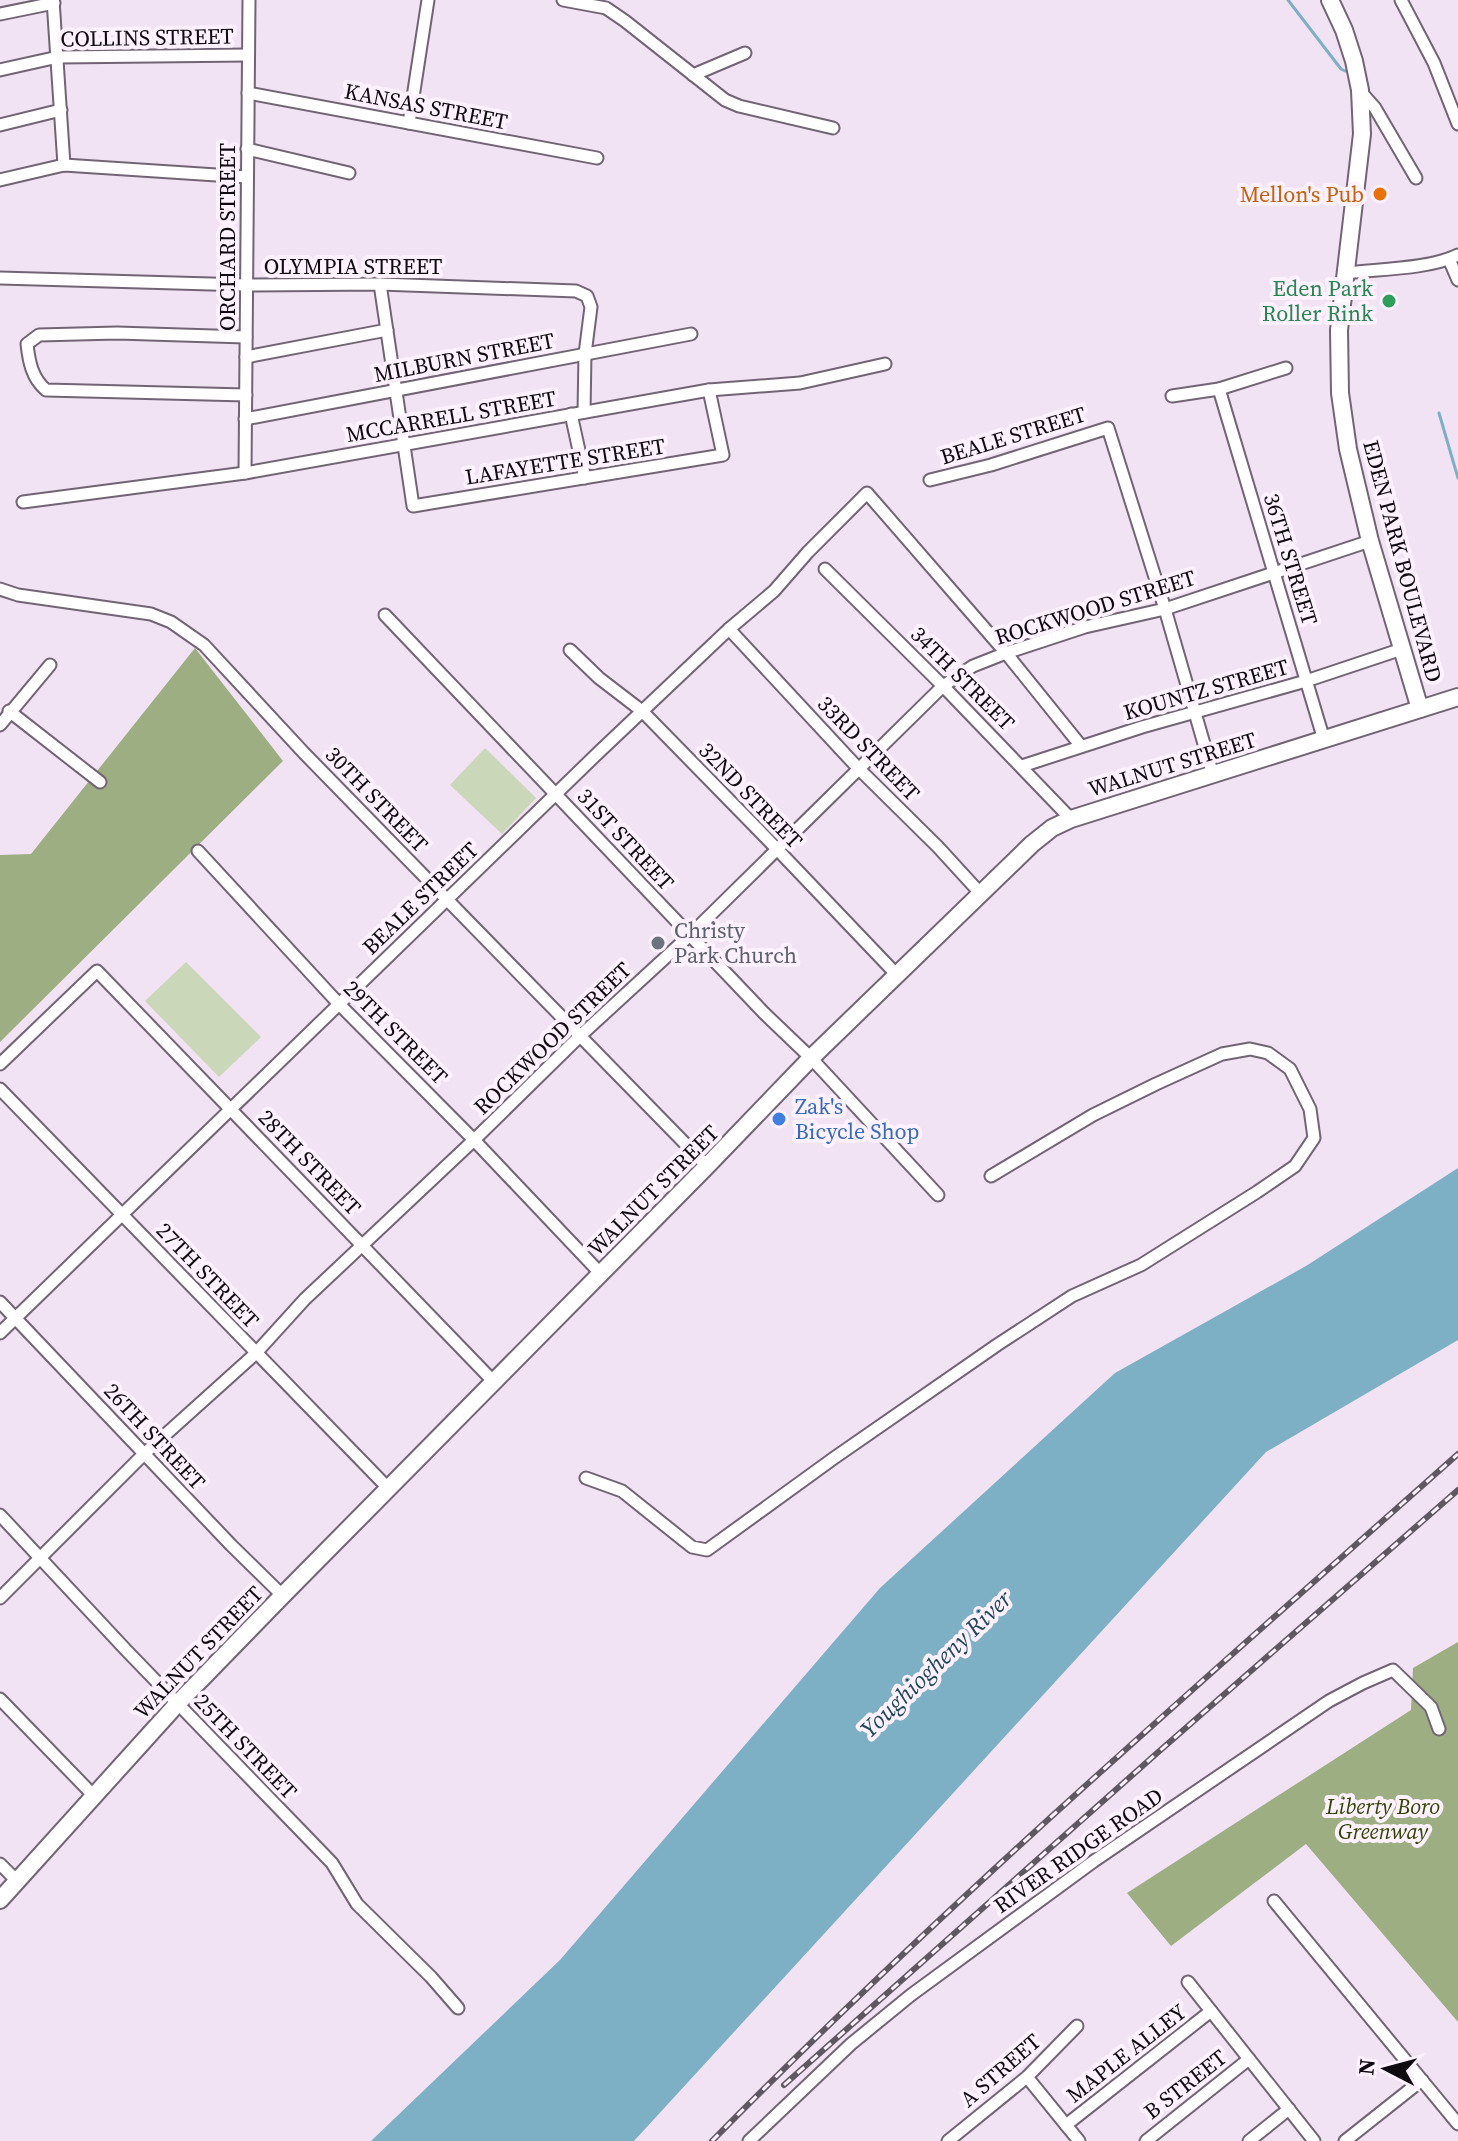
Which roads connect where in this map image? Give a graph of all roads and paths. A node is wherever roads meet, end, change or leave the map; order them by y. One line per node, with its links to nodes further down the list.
1 (249, 0): 9 (street, ORCHARD STREET)
2 (428, 0): 16 (street)
3 (563, 0): 12 (street)
4 (1330, 0): 13 (main road, EDEN PARK BOULEVARD)
5 (1401, 0): 17 (street)
6 (54, 1): 7 (street); 10 (street)
7 (0, 14)
8 (745, 53): 12 (street)
9 (248, 55): 10 (street, COLLINS STREET); 14 (street, ORCHARD STREET)
10 (58, 57): 11 (street, COLLINS STREET); 15 (street)
11 (0, 70)
12 (693, 75): 19 (street)
13 (1360, 90): 25 (street); 28 (main road, EDEN PARK BOULEVARD)
14 (248, 93): 16 (street, KANSAS STREET); 20 (street, ORCHARD STREET)
15 (61, 110): 18 (street); 22 (street)
16 (409, 123): 21 (street, KANSAS STREET)
17 (1458, 124)
18 (0, 125)
19 (833, 128)
20 (247, 149): 23 (street); 24 (street, ORCHARD STREET)
21 (597, 158)
22 (64, 165): 24 (street); 26 (street)
23 (349, 173)
24 (247, 177): 32 (street, ORCHARD STREET)
25 (1416, 178)
26 (0, 180)
27 (1454, 257): 28 (street); 30 (street)
28 (1346, 273): 53 (main road, EDEN PARK BOULEVARD)
29 (0, 278): 32 (street, OLYMPIA STREET)
30 (1458, 280)
31 (380, 284): 32 (street, OLYMPIA STREET); 33 (street); 36 (street, OLYMPIA STREET)
32 (246, 285): 35 (street, ORCHARD STREET)
33 (387, 330): 37 (street); 41 (street)
34 (691, 334): 36 (street, MILBURN STREET)
35 (246, 337): 37 (street, ORCHARD STREET); 43 (street)
36 (585, 354): 41 (street, MILBURN STREET); 45 (street, OLYMPIA STREET)
37 (246, 357): 43 (street, ORCHARD STREET)
38 (885, 364): 42 (street, MCCARRELL STREET)
39 (1286, 368): 40 (street)
40 (1219, 389): 44 (street); 55 (street, 36TH STREET)
41 (396, 390): 47 (street, MILBURN STREET); 48 (street)
42 (709, 390): 45 (street, MCCARRELL STREET); 50 (street, LAFAYETTE STREET)
43 (246, 395): 47 (street, ORCHARD STREET)
44 (1172, 396)
45 (584, 412): 46 (street, MCCARRELL STREET)
46 (571, 414): 48 (street, MCCARRELL STREET); 50 (street)
47 (245, 419): 49 (street, ORCHARD STREET)
48 (404, 444): 49 (street, MCCARRELL STREET); 50 (street, LAFAYETTE STREET)
49 (245, 473): 52 (street, MCCARRELL STREET)
50 (585, 478)
51 (930, 480): 57 (street, BEALE STREET)
52 (23, 502)
53 (1370, 541): 55 (street, ROCKWOOD STREET); 60 (main road, EDEN PARK BOULEVARD)
54 (825, 569): 65 (street, 34TH STREET)
55 (1275, 571): 57 (street, ROCKWOOD STREET); 64 (street, 36TH STREET)
56 (0, 589): 83 (street, 30TH STREET)
57 (1165, 609): 62 (street, ROCKWOOD STREET); 70 (street)
58 (385, 615): 78 (street, 31ST STREET)
59 (729, 629): 62 (street, BEALE STREET); 69 (street, BEALE STREET); 75 (street, 33RD STREET)
60 (1402, 649): 64 (street, KOUNTZ STREET); 67 (main road, EDEN PARK BOULEVARD)
61 (570, 650): 69 (street, 32ND STREET)
62 (1006, 653): 65 (street, ROCKWOOD STREET); 73 (street)
63 (50, 665): 68 (street)
64 (1306, 681): 70 (street, KOUNTZ STREET); 72 (street, 36TH STREET)
65 (943, 686): 74 (street, 34TH STREET); 75 (street, ROCKWOOD STREET)
66 (1458, 697): 67 (main road, WALNUT STREET)
67 (1420, 709): 72 (main road, WALNUT STREET)
68 (9, 711): 71 (street); 77 (street)
69 (642, 711): 78 (street, BEALE STREET); 80 (street, 32ND STREET)
70 (1194, 714): 73 (street, KOUNTZ STREET); 76 (street)
71 (0, 725)
72 (1324, 740): 76 (main road, WALNUT STREET)
73 (1081, 746): 74 (street, KOUNTZ STREET)
74 (1022, 766): 79 (street, 34TH STREET)
75 (858, 768): 80 (street, ROCKWOOD STREET); 82 (street, 33RD STREET)
76 (1213, 775): 79 (main road, WALNUT STREET)
77 (100, 782)
78 (557, 794): 83 (street, BEALE STREET); 84 (street, 31ST STREET)
79 (1071, 819): 82 (main road, WALNUT STREET)
80 (776, 848): 84 (street, ROCKWOOD STREET); 85 (street, 32ND STREET)
81 (198, 851): 86 (street, 29TH STREET)
82 (981, 894): 85 (main road, WALNUT STREET)
83 (447, 900): 86 (street, BEALE STREET); 87 (street, 30TH STREET)
84 (690, 935): 87 (street, ROCKWOOD STREET); 88 (street, 31ST STREET)
85 (897, 975): 88 (main road, WALNUT STREET)
86 (339, 1004): 91 (street, BEALE STREET); 92 (street, 29TH STREET)
87 (580, 1036): 92 (street, ROCKWOOD STREET); 93 (street, 30TH STREET)
88 (811, 1058): 93 (main road, WALNUT STREET); 95 (street, 31ST STREET)
89 (0, 1064): 91 (street, 28TH STREET)
90 (0, 1089): 96 (street, 27TH STREET)
91 (230, 1108): 96 (street, BEALE STREET); 97 (street, 28TH STREET)
92 (474, 1140): 97 (street, ROCKWOOD STREET); 98 (street, 29TH STREET)
93 (707, 1166): 98 (main road, WALNUT STREET)
94 (991, 1176): 105 (street)
95 (938, 1195)
96 (122, 1215): 100 (street, BEALE STREET); 102 (street, 27TH STREET)
97 (362, 1246): 102 (street, ROCKWOOD STREET); 103 (street, 28TH STREET)
98 (601, 1274): 103 (main road, WALNUT STREET)
99 (0, 1302): 100 (street, 26TH STREET)
100 (15, 1318): 101 (street, BEALE STREET); 104 (street, 26TH STREET)
101 (0, 1333)
102 (255, 1354): 104 (street, ROCKWOOD STREET); 106 (street, 27TH STREET)
103 (493, 1381): 106 (main road, WALNUT STREET)
104 (145, 1453): 108 (street, ROCKWOOD STREET); 109 (street, 26TH STREET)
105 (586, 1478)
106 (388, 1488): 109 (main road, WALNUT STREET)
107 (0, 1515): 108 (street, 25TH STREET)
108 (42, 1558): 110 (street, ROCKWOOD STREET); 112 (street, 25TH STREET)
109 (283, 1596): 112 (main road, WALNUT STREET)
110 (0, 1598)
111 (0, 1699): 114 (street)
112 (178, 1703): 114 (main road, WALNUT STREET); 120 (street, 25TH STREET)
113 (1439, 1729): 129 (street, RIVER RIDGE ROAD)
114 (94, 1796): 116 (main road, WALNUT STREET)
115 (0, 1864): 116 (street)
116 (17, 1881): 117 (main road, WALNUT STREET)
117 (0, 1900)
118 (1274, 1901): 125 (street)
119 (1188, 1982): 121 (street)
120 (458, 2008)
121 (1211, 2011): 123 (street); 128 (street, MAPLE ALLEY)
122 (1077, 2026): 124 (street, A STREET)
123 (1249, 2059): 126 (street); 132 (street, B STREET)
124 (1027, 2077): 128 (street); 130 (street, A STREET)
125 (1422, 2080): 127 (street); 135 (street)
126 (1289, 2109): 133 (street); 134 (street)
127 (1458, 2124)
128 (1066, 2125): 131 (street)
129 (749, 2141)
130 (948, 2141)
131 (1079, 2141)
132 (1146, 2141)
133 (1249, 2141)
134 (1314, 2141)
135 (1345, 2141)

